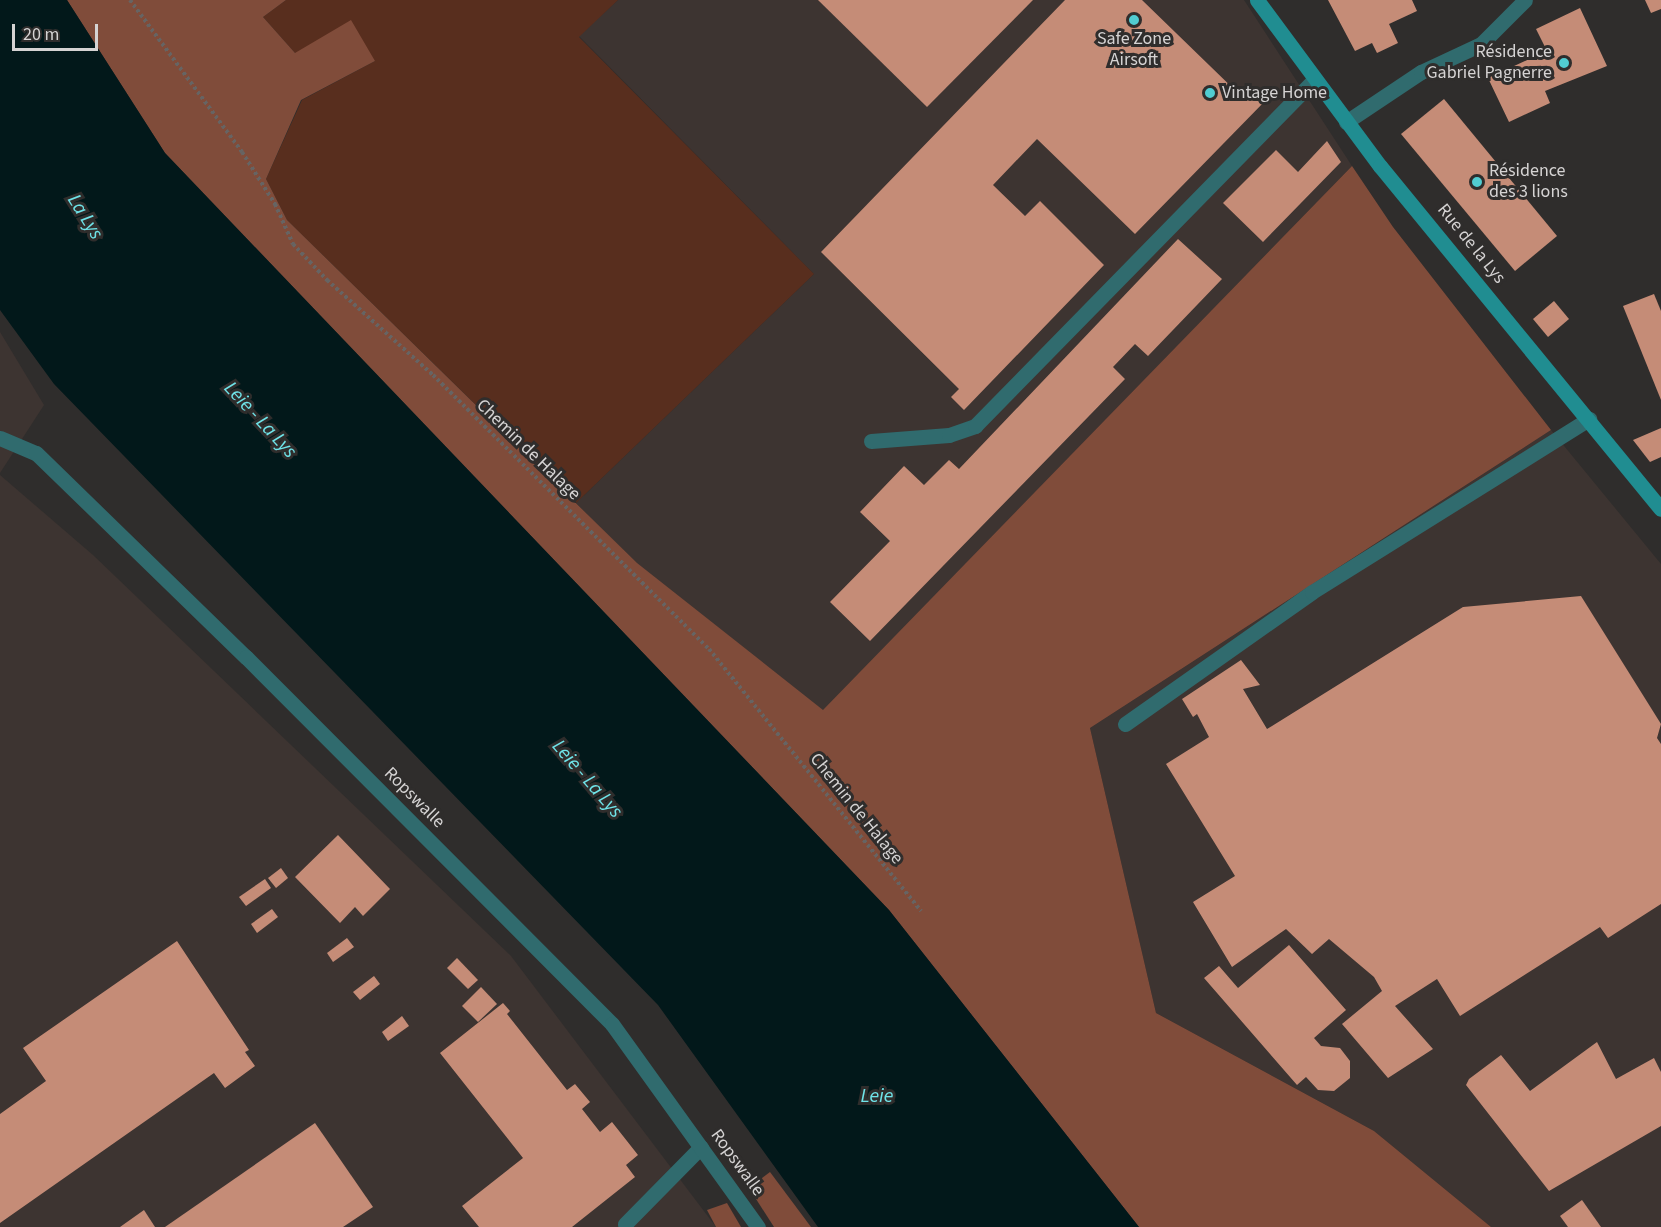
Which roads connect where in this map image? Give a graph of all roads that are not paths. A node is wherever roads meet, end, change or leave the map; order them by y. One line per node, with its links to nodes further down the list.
1 (1257, 0): 3 (main road, Rue de la Lys)
2 (1526, 0): 4 (street)
3 (1314, 80): 4 (main road, Rue de la Lys); 7 (street)
4 (1346, 122): 5 (main road, Rue de la Lys)
5 (1589, 420): 8 (main road, Rue de la Lys); 9 (street)
6 (0, 438): 10 (street, Ropswalle)
7 (871, 441)
8 (1661, 508)
9 (1125, 724)
10 (701, 1147): 11 (street); 12 (street, Ropswalle)
11 (625, 1224)
12 (758, 1227)

